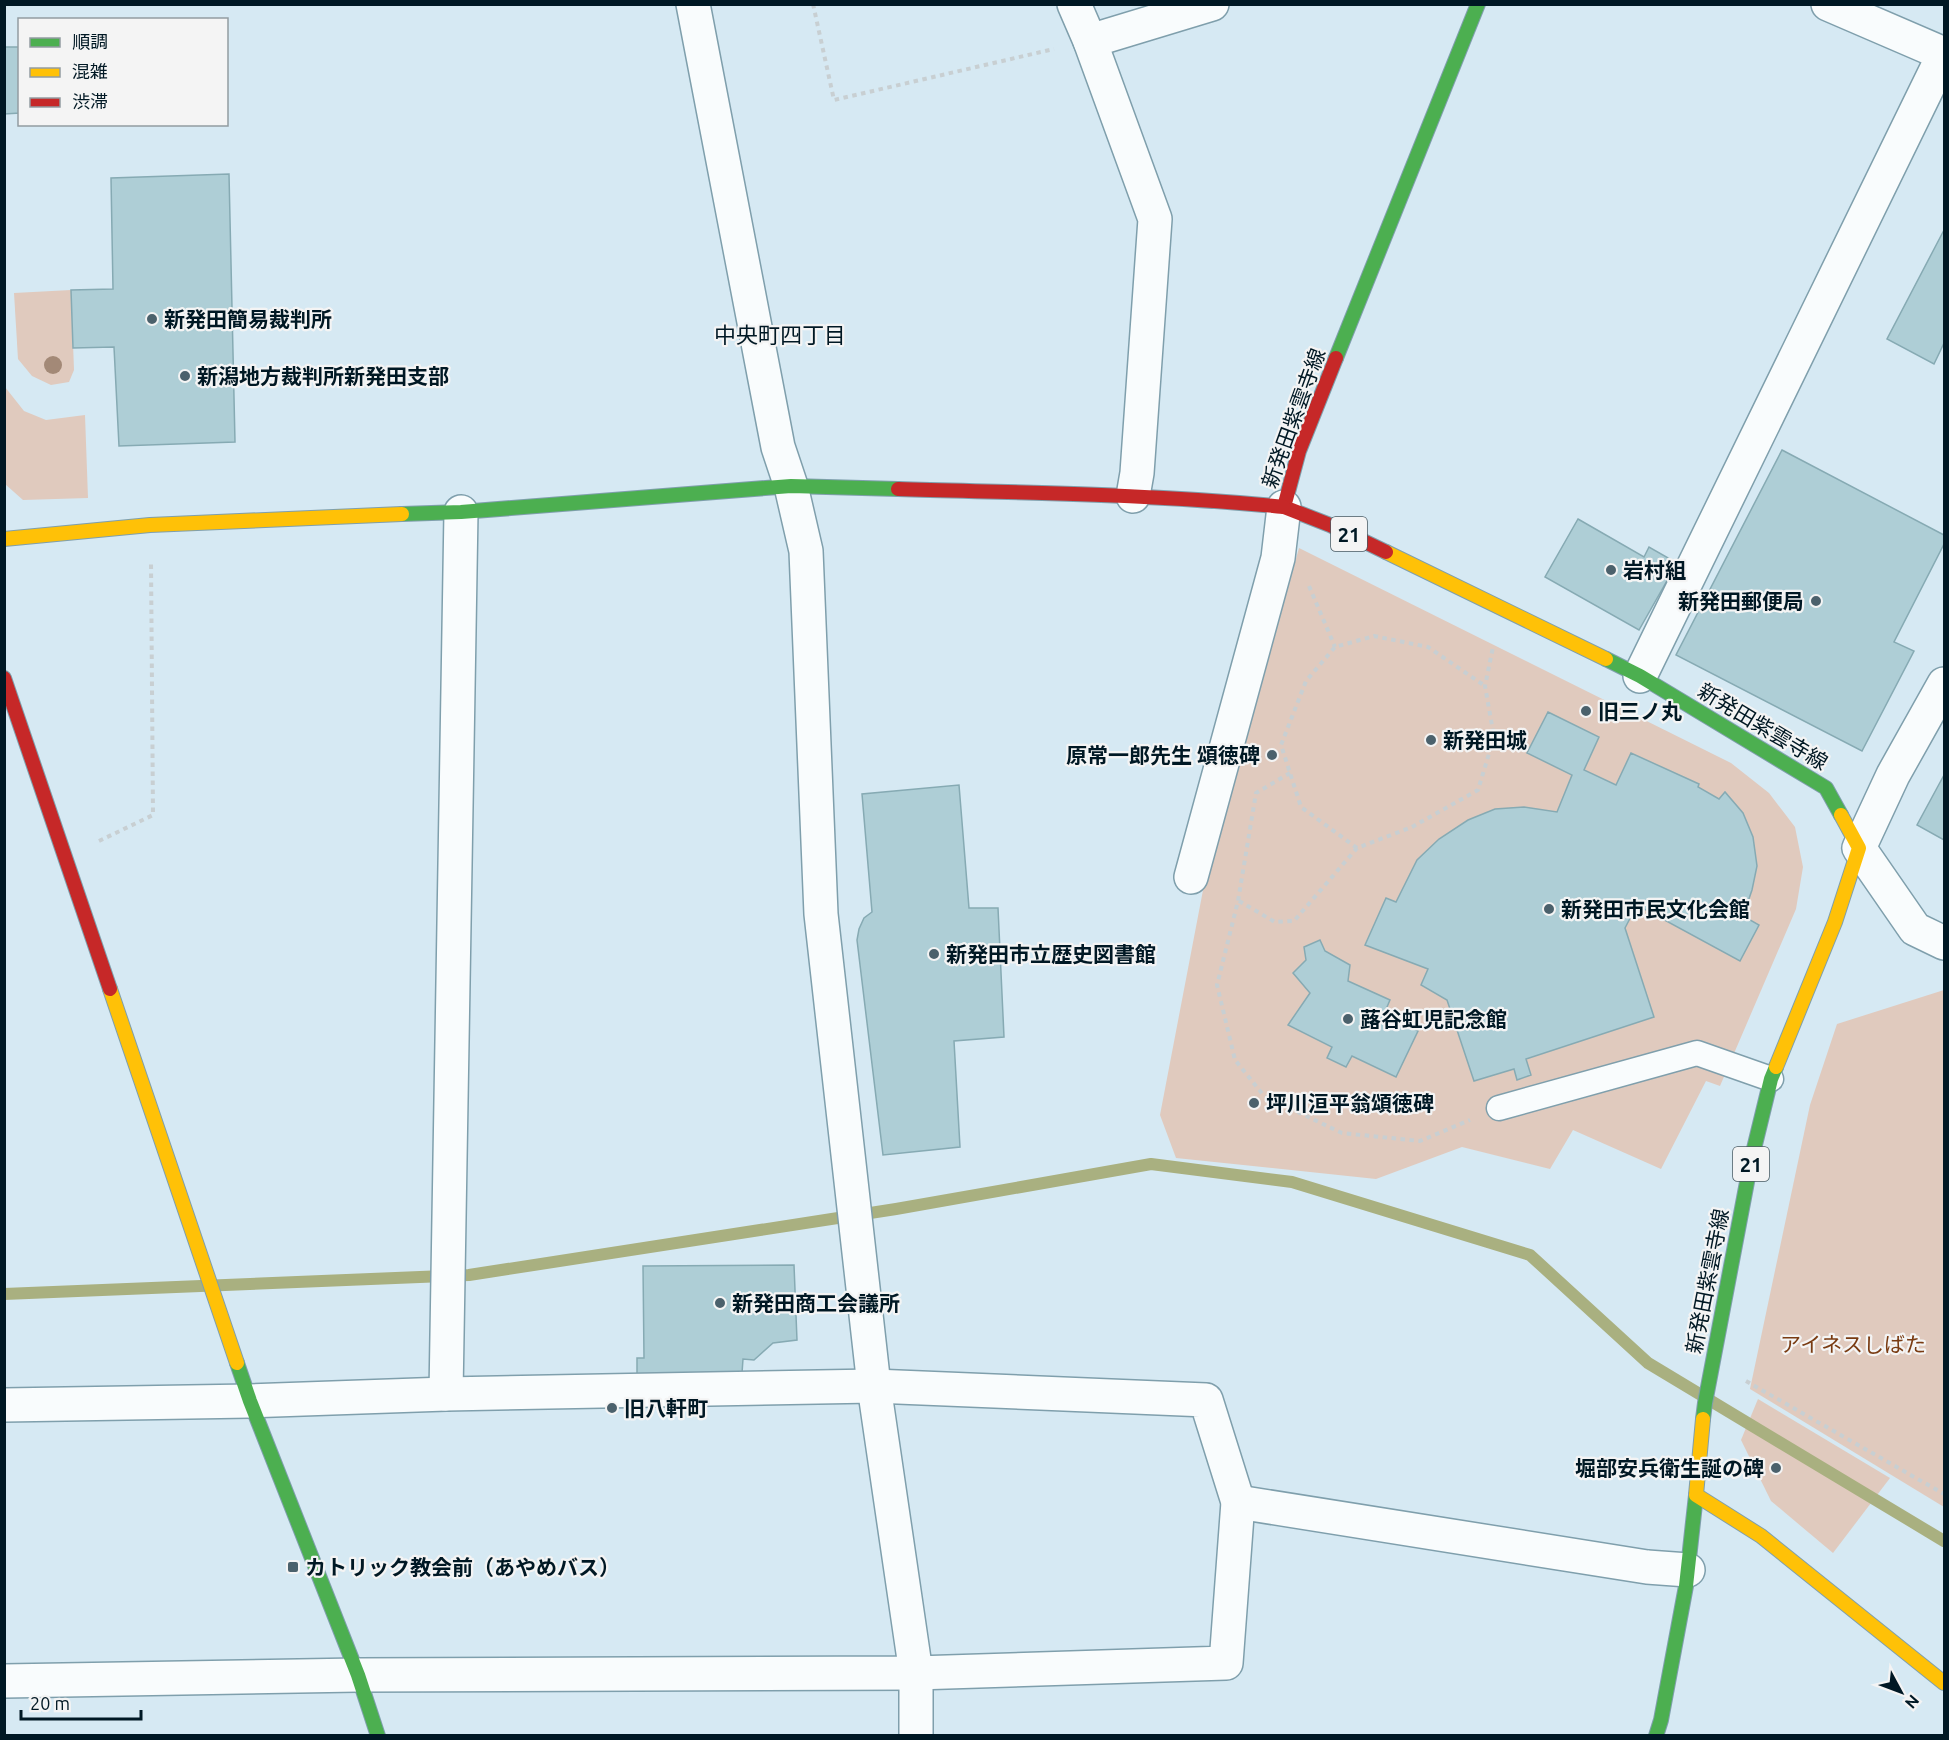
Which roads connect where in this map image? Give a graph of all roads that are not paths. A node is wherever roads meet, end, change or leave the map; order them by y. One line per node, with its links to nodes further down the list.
1 (693, 4): 8 (street)
2 (1074, 4): 6 (street)
3 (1212, 4): 6 (street)
4 (1478, 4): 10 (street, 新発田紫雲寺線)
5 (1828, 4): 7 (street)
6 (1090, 41): 9 (street)
7 (1944, 54): 13 (street)
8 (791, 486): 9 (street); 11 (street); 21 (street)
9 (1133, 496): 10 (street)
10 (1284, 507): 13 (street, 新発田紫雲寺線 / 21); 17 (street)
11 (461, 512): 12 (street); 22 (street)
12 (4, 540)
13 (1640, 676): 16 (street, 新発田紫雲寺線 / 21)
14 (4, 678): 23 (street)
15 (1941, 697): 16 (street)
16 (1859, 848): 18 (street); 19 (street, 新発田紫雲寺線 / 21)
17 (1191, 877)
18 (1944, 943)
19 (1771, 1079): 20 (lane); 25 (street, 新発田紫雲寺線 / 21)
20 (1499, 1108)
21 (874, 1386): 22 (street); 26 (street); 28 (street)
22 (446, 1394): 23 (street)
23 (250, 1401): 24 (street); 29 (street)
24 (4, 1405)
25 (1696, 1495): 27 (street, 新発田紫雲寺線); 31 (street)
26 (1238, 1502): 27 (street); 28 (street)
27 (1688, 1570): 34 (street, 新発田紫雲寺線)
28 (916, 1673): 29 (street); 33 (street)
29 (358, 1675): 30 (street); 32 (street)
30 (4, 1681)
31 (1944, 1683)
32 (378, 1736)
33 (916, 1736)
34 (1656, 1736)

